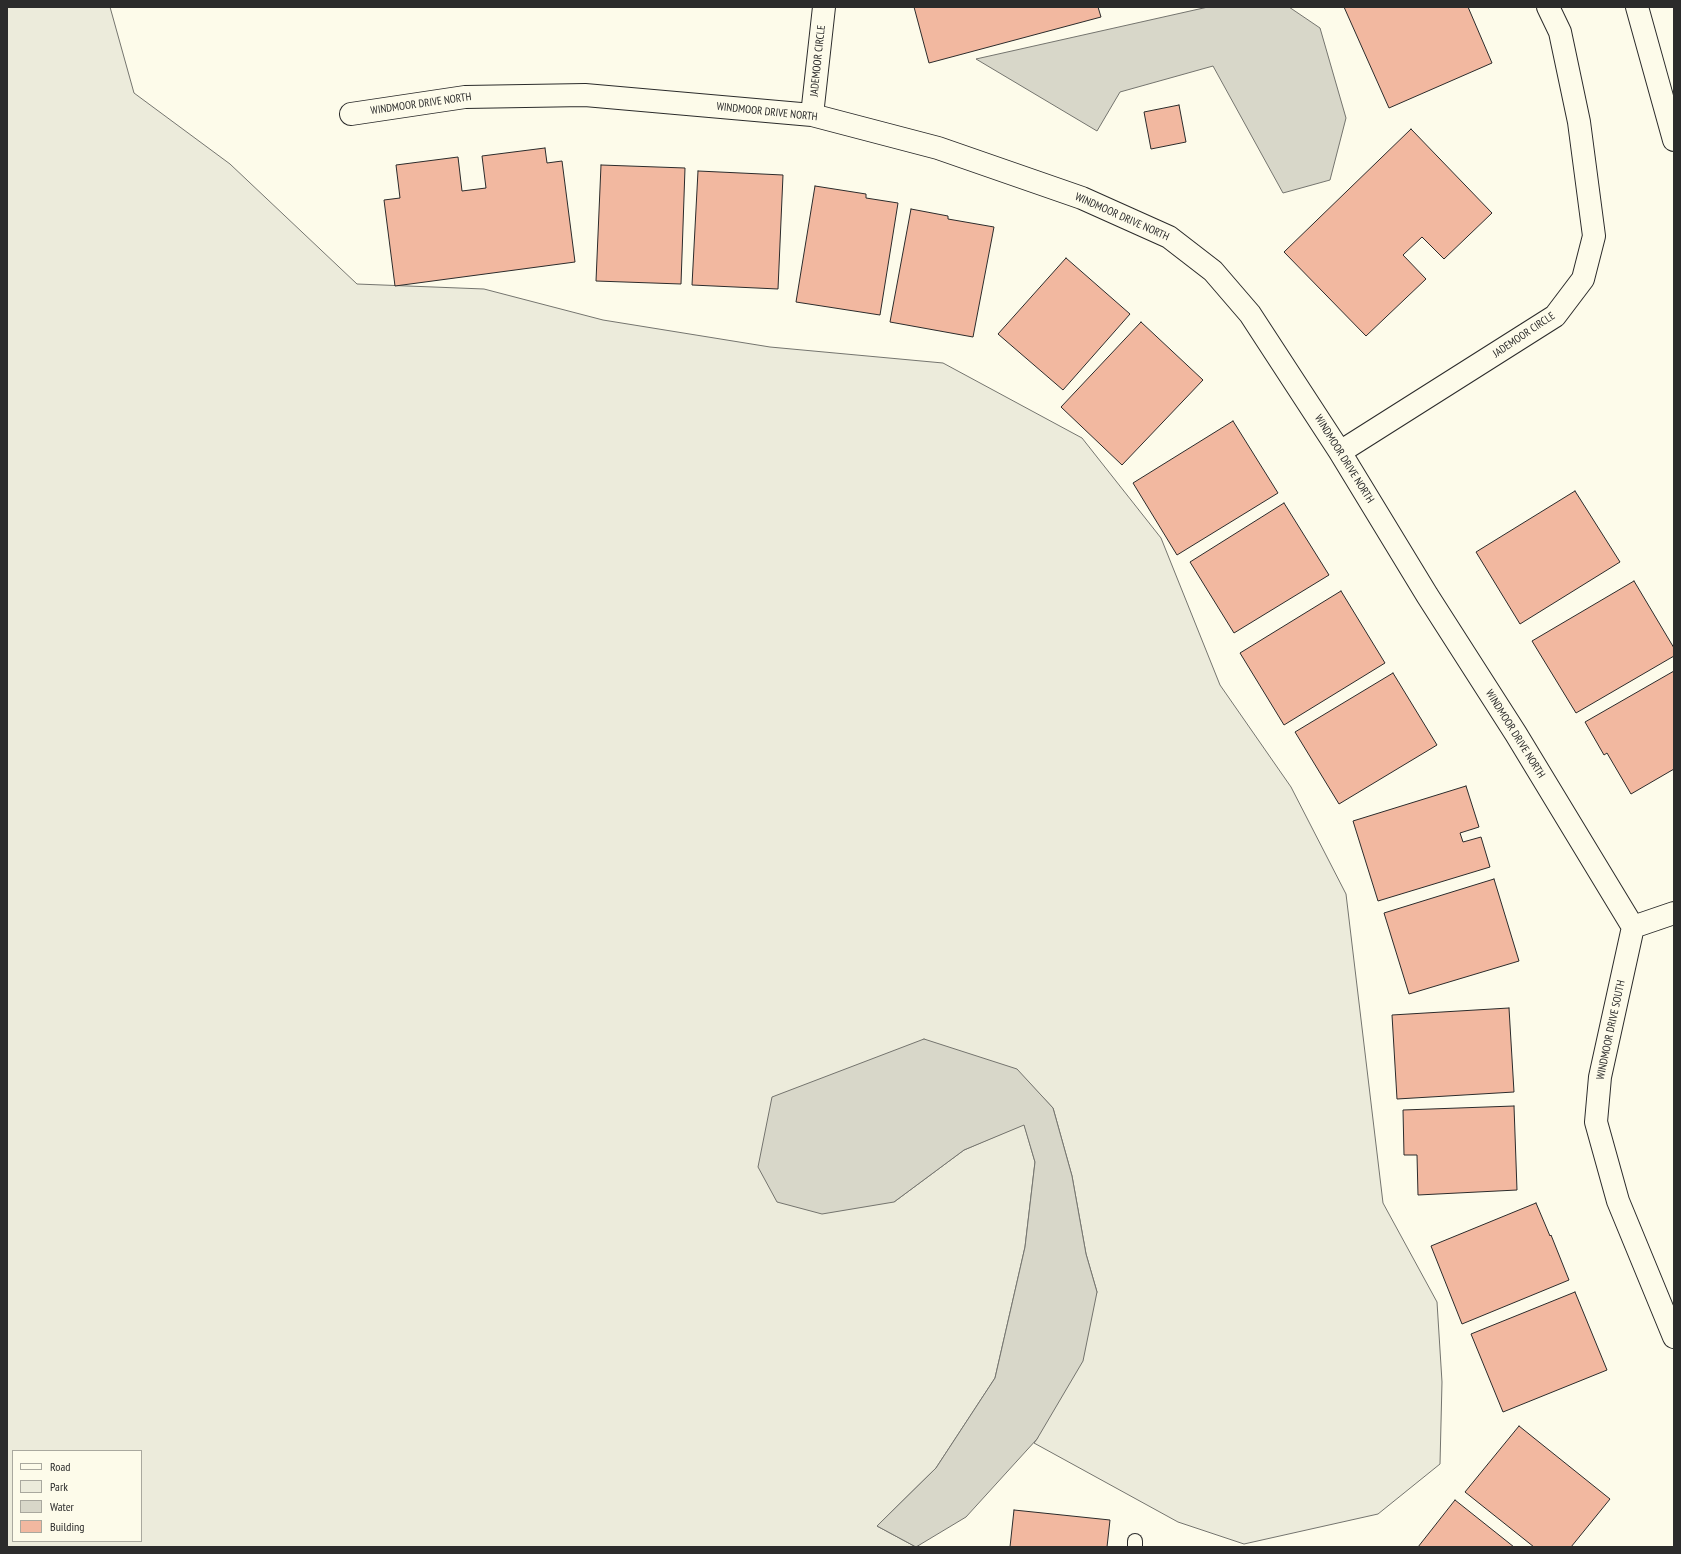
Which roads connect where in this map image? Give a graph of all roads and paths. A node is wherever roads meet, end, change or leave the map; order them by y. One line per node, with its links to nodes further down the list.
1 (824, 7): 5 (street, JADEMOOR CIRCLE)
2 (1548, 7): 7 (street, JADEMOOR CIRCLE)
3 (1637, 7): 6 (street)
4 (352, 114): 5 (street, WINDMOOR DRIVE NORTH)
5 (812, 115): 7 (street, WINDMOOR DRIVE NORTH)
6 (1674, 140)
7 (1340, 452): 9 (street, WINDMOOR DRIVE NORTH)
8 (1674, 913): 9 (street)
9 (1633, 927): 10 (street, WINDMOOR DRIVE SOUTH)
10 (1674, 1337)

